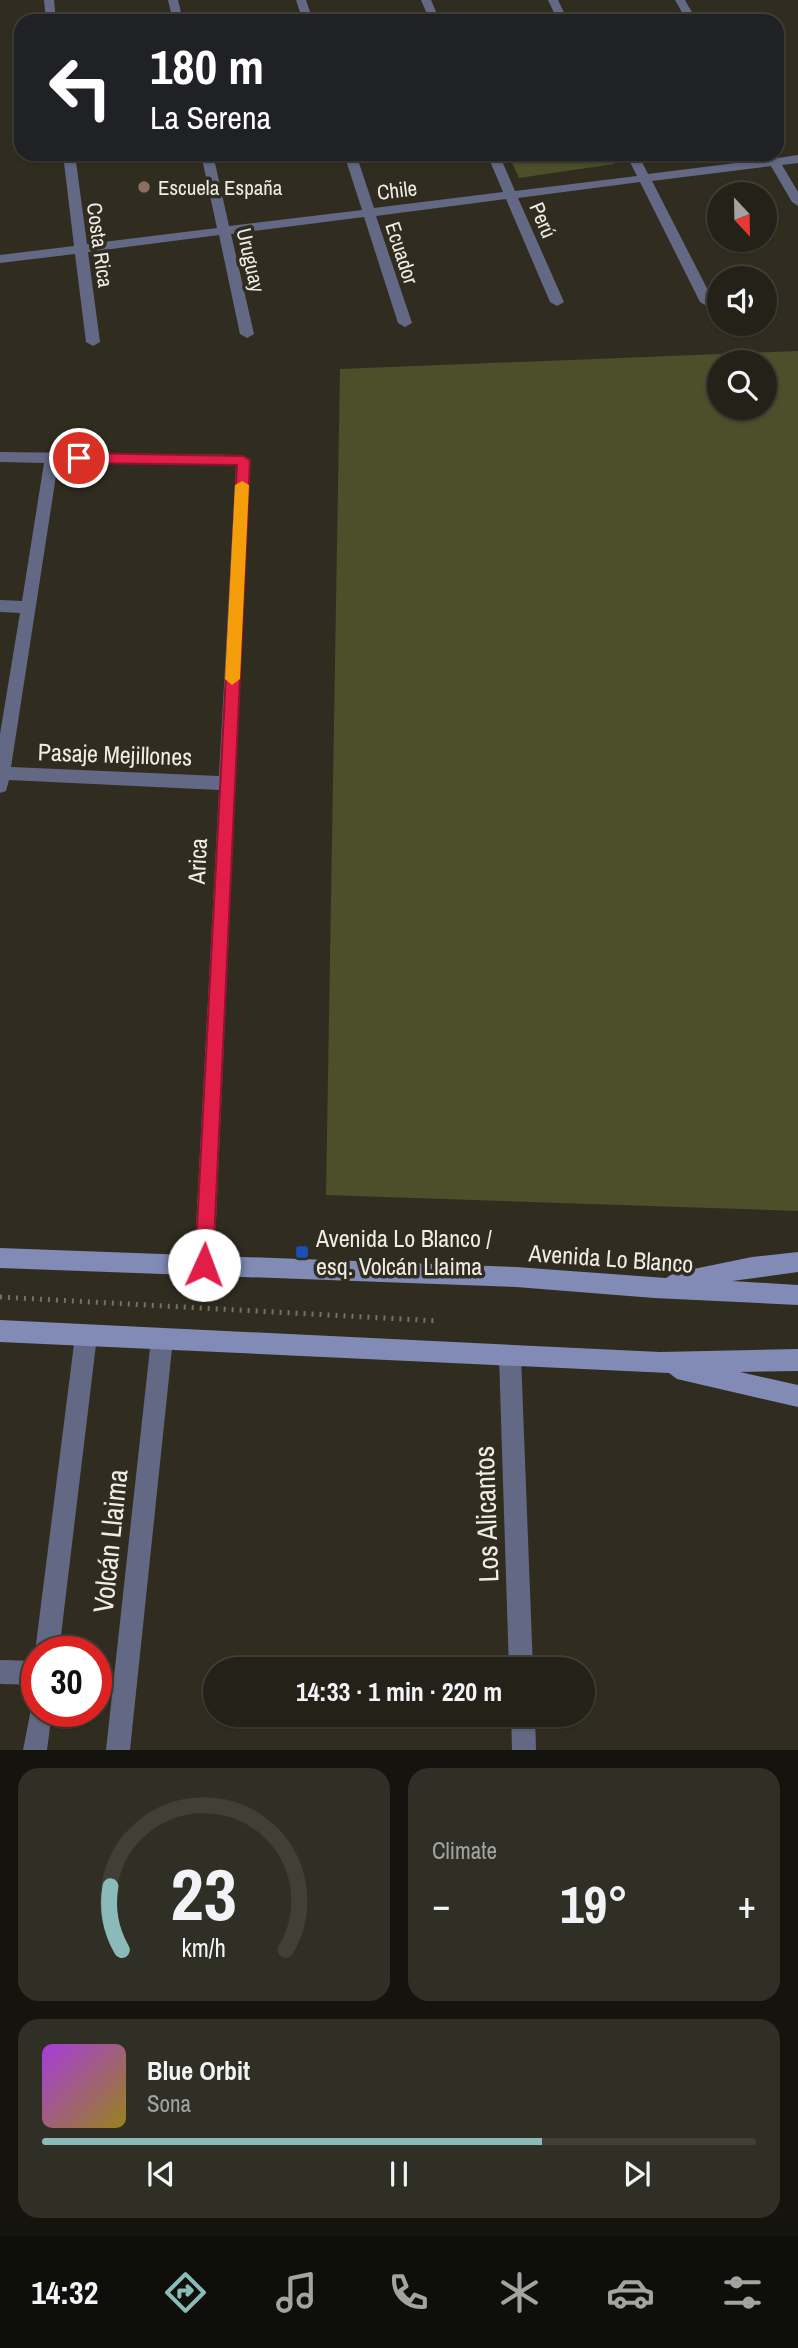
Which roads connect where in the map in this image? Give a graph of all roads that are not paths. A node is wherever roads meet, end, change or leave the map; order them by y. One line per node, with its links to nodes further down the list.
1 (70, 161): 13 (street, Costa Rica)
2 (209, 161): 12 (street, Uruguay)
3 (353, 161): 11 (street, Ecuador)
4 (496, 161): 9 (street, Perú)
5 (635, 161): 8 (street)
6 (754, 161): 8 (street, Chile)
7 (774, 161): 10 (street)
8 (644, 179): 9 (street, Chile); 16 (street)
9 (511, 196): 11 (street, Chile); 15 (street, Perú)
10 (798, 202)
11 (369, 212): 12 (street, Chile); 17 (street, Ecuador)
12 (224, 230): 13 (street, Chile); 18 (street, Uruguay)
13 (81, 248): 14 (street, Chile); 19 (street, Costa Rica)
14 (0, 259)
15 (557, 302)
16 (707, 302)
17 (405, 323)
18 (247, 334)
19 (93, 342)
20 (0, 457): 21 (street)
21 (52, 458): 23 (street); 25 (street, Arica)
22 (0, 606): 23 (street)
23 (28, 607): 24 (street)
24 (1, 777): 25 (street, Pasaje Mejillones)
25 (227, 783): 28 (street, Arica)
26 (0, 1258): 28 (main road, Avenida Lo Blanco)
27 (798, 1262): 29 (main road)
28 (204, 1265): 29 (main road, Avenida Lo Blanco)
29 (653, 1288): 30 (main road, Avenida Lo Blanco)
30 (798, 1295)
31 (0, 1331): 32 (main road)
32 (86, 1336): 33 (main road); 38 (street, Volcán Llaima)
33 (162, 1339): 34 (main road); 45 (street, Volcán Llaima)
34 (510, 1356): 36 (main road); 39 (street, Los Alicantos)
35 (798, 1360): 36 (main road)
36 (660, 1363): 37 (main road)
37 (798, 1396)
38 (49, 1636)
39 (521, 1657)
40 (0, 1672): 41 (street)
41 (21, 1673)
42 (38, 1727): 44 (street)
43 (523, 1727): 46 (street)
44 (35, 1749)
45 (118, 1749)
46 (524, 1749)

